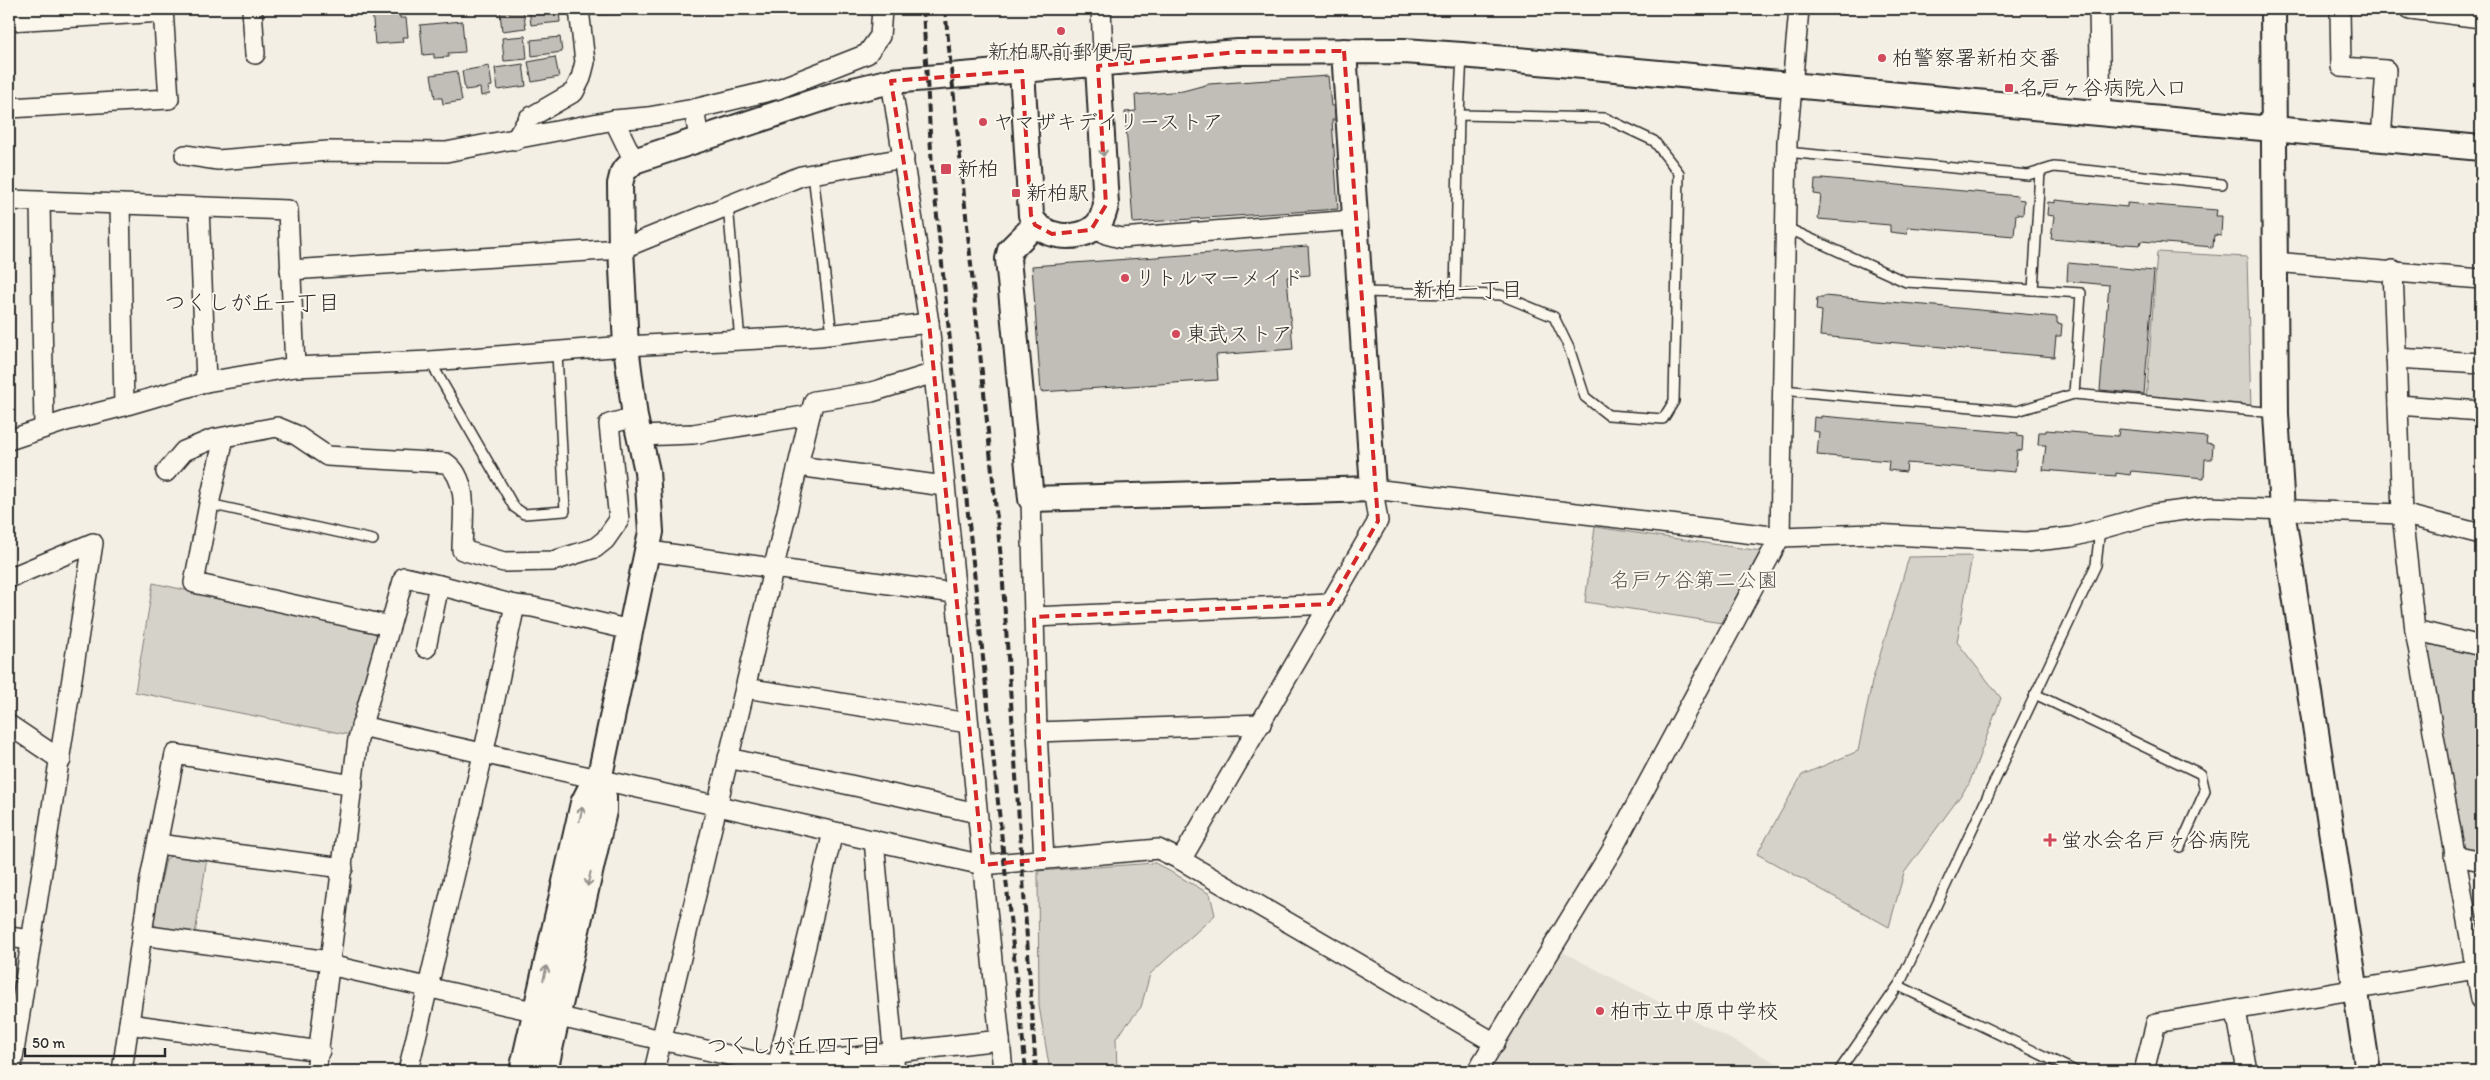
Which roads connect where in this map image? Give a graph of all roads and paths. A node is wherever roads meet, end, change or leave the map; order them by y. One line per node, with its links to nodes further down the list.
1 (252, 9): 14 (street)
2 (578, 9): 28 (street)
3 (882, 9): 21 (street)
4 (1101, 9): 16 (street)
5 (1799, 9): 19 (street)
6 (2099, 9): 23 (street)
7 (2273, 9): 25 (street)
8 (2340, 9): 27 (street)
9 (2410, 9): 11 (street)
10 (163, 11): 12 (street); 20 (street)
11 (2481, 18)
12 (9, 21)
13 (1344, 51): 15 (street); 16 (street); 42 (street)
14 (255, 54)
15 (1462, 55): 19 (street); 22 (lane)
16 (1098, 66): 17 (street); 44 (street, one-way to 44)
17 (1022, 71): 18 (street); 43 (street)
18 (891, 81): 26 (street); 32 (street)
19 (1793, 85): 23 (street); 30 (street)
20 (9, 108)
21 (694, 109): 24 (street); 26 (street)
22 (1459, 115): 53 (lane); 53 (lane)
23 (2100, 115): 25 (street)
24 (614, 120): 28 (street); 33 (street)
25 (2275, 130): 27 (street); 47 (street)
26 (699, 138): 33 (street)
27 (2380, 139): 29 (street)
28 (515, 140): 31 (street)
29 (2481, 148)
30 (1786, 152): 34 (lane); 45 (street)
31 (185, 155)
32 (904, 158): 35 (street); 54 (street)
33 (634, 161): 46 (street)
34 (2040, 171): 36 (lane); 51 (lane)
35 (813, 174): 40 (street); 55 (lane)
36 (2222, 184)
37 (9, 200): 38 (street)
38 (40, 202): 39 (street); 73 (street)
39 (120, 204): 41 (street); 68 (street)
40 (728, 205): 46 (street); 56 (lane)
41 (199, 207): 48 (street); 64 (street)
42 (1355, 220): 44 (street); 52 (street)
43 (1035, 225): 44 (street); 80 (street)
44 (1097, 226)
45 (1785, 226): 51 (lane); 65 (street)
46 (621, 249): 48 (street); 57 (street)
47 (2274, 262): 49 (street); 70 (street)
48 (290, 270): 62 (street)
49 (2393, 270): 50 (street); 59 (street)
50 (2481, 279)
51 (2033, 290): 66 (lane)
52 (1360, 292): 53 (lane); 79 (street)
53 (1455, 294)
54 (929, 322): 55 (street); 63 (street)
55 (832, 335): 56 (street)
56 (740, 341): 57 (street)
57 (626, 346): 58 (street); 72 (street)
58 (557, 353): 60 (street); 60 (lane)
59 (2396, 358): 61 (street); 67 (street)
60 (430, 361): 62 (street)
61 (2481, 364)
62 (295, 367): 64 (street)
63 (934, 374): 71 (street); 78 (street)
64 (206, 382): 68 (street)
65 (1782, 390): 66 (lane); 86 (street)
66 (2074, 394): 70 (lane)
67 (2398, 405): 69 (street); 83 (street)
68 (124, 406): 73 (street)
69 (2481, 411)
70 (2276, 414): 82 (street)
71 (810, 415): 72 (street); 76 (street)
72 (637, 426): 74 (street); 88 (street)
73 (44, 427): 75 (street)
74 (224, 438): 77 (street); 81 (street)
75 (9, 440)
76 (798, 466): 78 (street); 89 (street)
77 (166, 472)
78 (944, 486): 92 (street)
79 (1374, 489): 80 (street); 86 (street); 93 (street)
80 (1031, 499): 95 (street)
81 (209, 504): 87 (lane); 96 (street)
82 (2282, 510): 83 (street); 84 (street); 132 (street)
83 (2402, 514): 85 (street); 98 (street)
84 (2100, 529): 86 (street); 102 (lane)
85 (2481, 534)
86 (1780, 537): 139 (street)
87 (373, 540)
88 (648, 551): 89 (street); 97 (street)
89 (774, 568): 92 (street); 101 (street)
90 (9, 578): 110 (street)
91 (439, 585): 94 (street); 96 (street); 100 (street)
92 (954, 593): 103 (street)
93 (1330, 604): 95 (street); 104 (street)
94 (515, 605): 97 (street); 108 (street)
95 (1034, 617): 107 (street)
96 (390, 626): 106 (street)
97 (630, 630): 111 (street)
98 (2415, 630): 99 (street); 119 (street)
99 (2481, 646)
100 (426, 648)
101 (745, 688): 103 (street); 109 (street)
102 (2035, 694): 118 (lane); 130 (lane)
103 (968, 723): 114 (street)
104 (1261, 724): 107 (street); 121 (street)
105 (9, 725): 110 (street)
106 (361, 726): 108 (street); 112 (street)
107 (1038, 732): 120 (street)
108 (483, 755): 111 (street); 131 (street)
109 (728, 758): 113 (street); 114 (street)
110 (61, 760): 127 (street)
111 (599, 780): 113 (street); 135 (street)
112 (353, 785): 117 (street); 124 (street)
113 (716, 806): 115 (street); 137 (street)
114 (977, 813): 123 (street)
115 (833, 832): 116 (street); 142 (street)
116 (874, 840): 123 (street); 141 (street)
117 (158, 844): 124 (street); 125 (street)
118 (2180, 847)
119 (2454, 855): 122 (street); 129 (street)
120 (1044, 859): 121 (street); 123 (street)
121 (1181, 860): 139 (street)
122 (2481, 861)
123 (983, 865): 138 (street)
124 (343, 868): 128 (street)
125 (142, 935): 128 (street); 136 (street)
126 (9, 937): 127 (street)
127 (31, 940): 143 (street)
128 (329, 963): 131 (street); 140 (street)
129 (2478, 970): 132 (street); 133 (street)
130 (1899, 986): 153 (lane); 154 (lane)
131 (428, 987): 135 (street); 146 (street)
132 (2354, 990): 134 (street); 157 (street)
133 (2481, 999)
134 (2236, 1011): 155 (street); 156 (street)
135 (547, 1014): 137 (street); 147 (street); 148 (street)
136 (130, 1024): 140 (street); 144 (street)
137 (662, 1040): 142 (street); 149 (street)
138 (1000, 1040): 141 (street); 151 (street)
139 (1495, 1043): 152 (street)
140 (320, 1051): 145 (street)
141 (893, 1052): 142 (street); 150 (street)
142 (777, 1069)
143 (11, 1071)
144 (122, 1071)
145 (316, 1071)
146 (408, 1071)
147 (522, 1071)
148 (545, 1071)
149 (654, 1071)
150 (895, 1071)
151 (1003, 1071)
152 (1477, 1071)
153 (1839, 1071)
154 (2075, 1071)
155 (2144, 1071)
156 (2247, 1071)
157 (2368, 1071)

